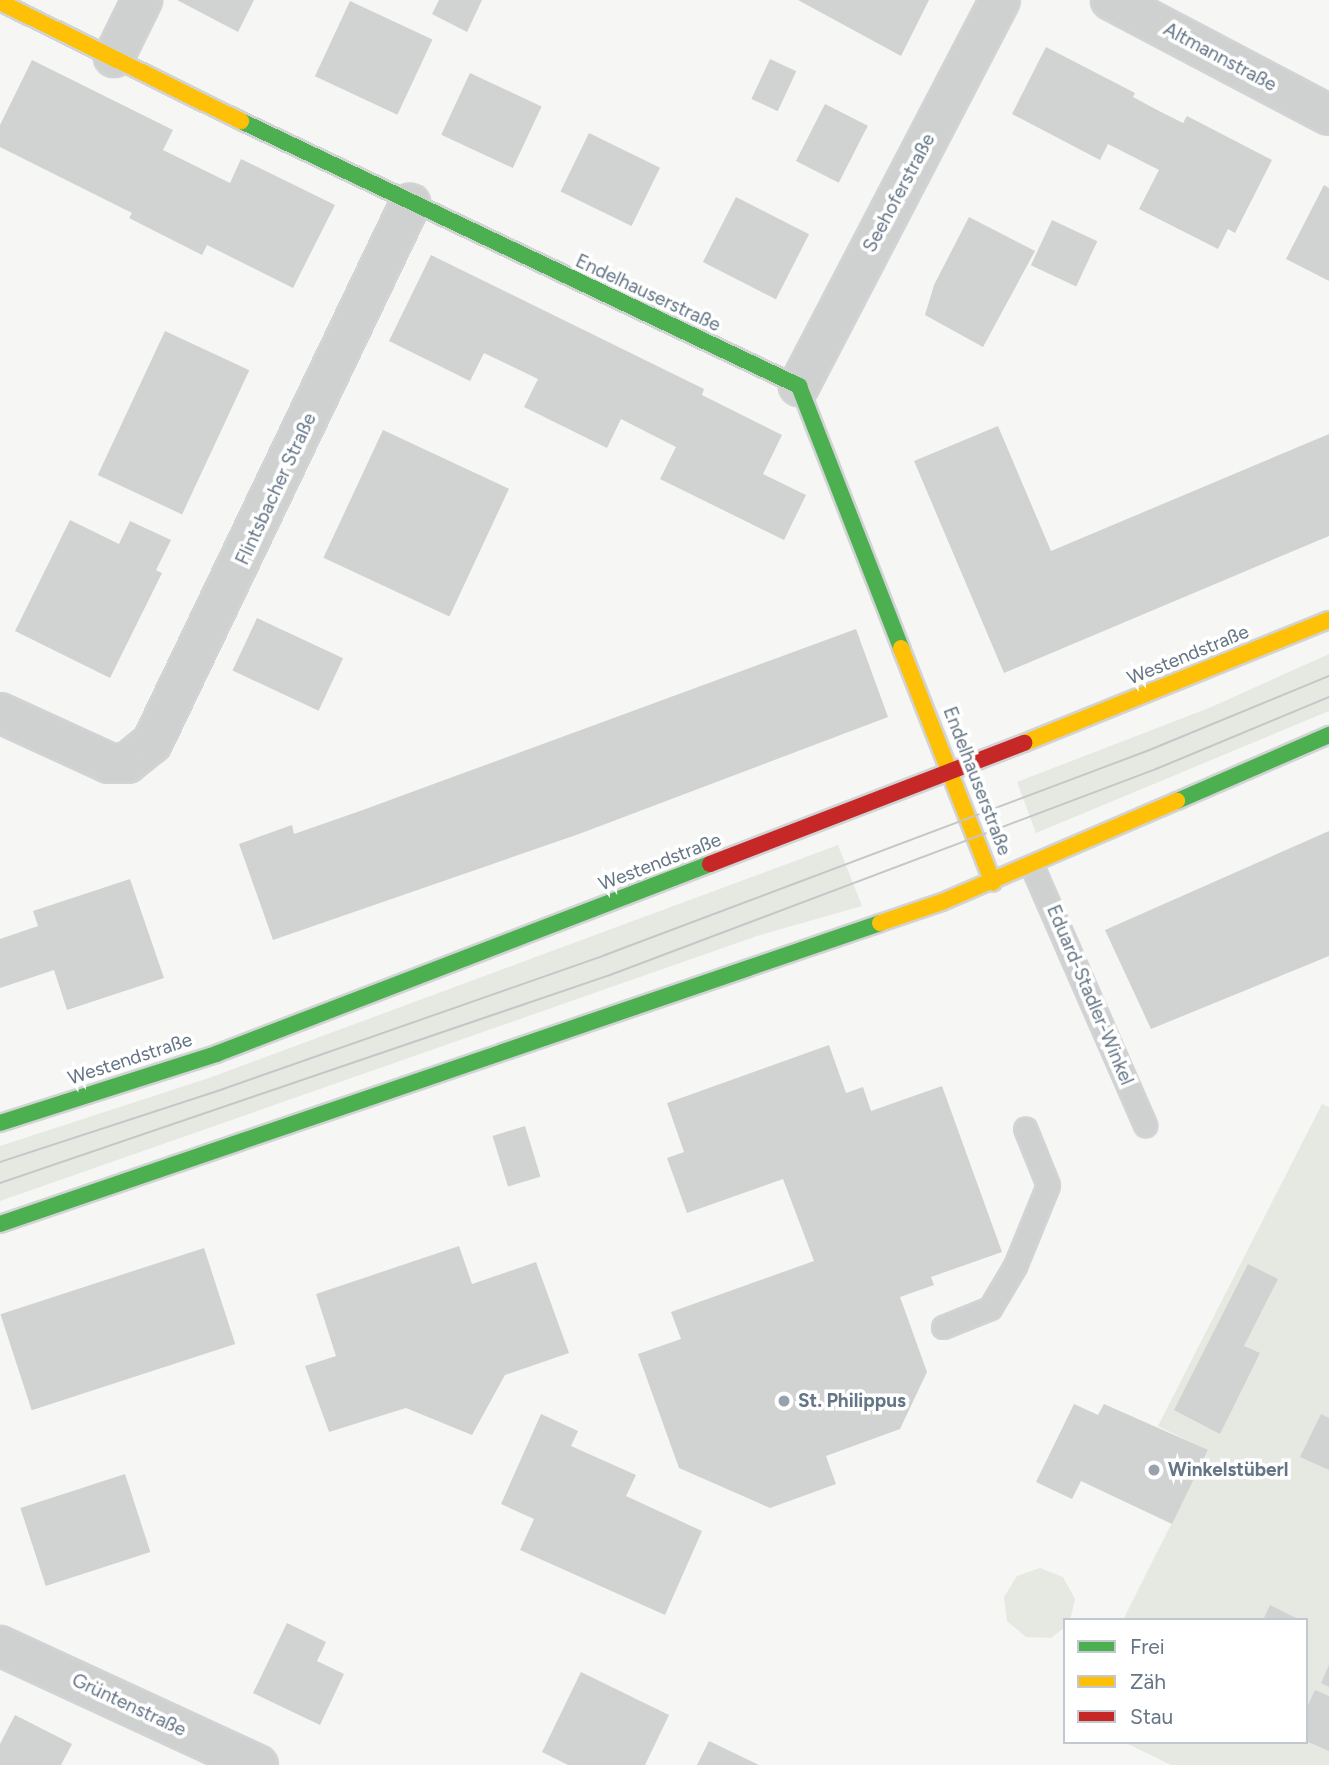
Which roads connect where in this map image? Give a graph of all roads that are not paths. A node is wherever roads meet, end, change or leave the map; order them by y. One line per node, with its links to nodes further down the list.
1 (142, 0): 5 (street)
2 (1000, 0): 8 (street, Seehoferstraße)
3 (1111, 0): 6 (street, Altmannstraße)
4 (0, 2): 5 (main road, Endelhauserstraße)
5 (114, 57): 7 (main road, Endelhauserstraße)
6 (1329, 115)
7 (410, 204): 8 (main road, Endelhauserstraße); 10 (street, Flintsbacher Straße)
8 (799, 386): 12 (main road, Endelhauserstraße)
9 (1329, 620): 12 (main road, Westendstraße)
10 (0, 713)
11 (1329, 735): 13 (main road)
12 (948, 772): 14 (main road, Endelhauserstraße); 15 (main road, Westendstraße)
13 (1032, 866): 14 (main road); 16 (lane, Eduard-Stadler-Winkel)
14 (993, 883): 18 (main road)
15 (0, 1123)
16 (1145, 1125)
17 (1025, 1128): 19 (lane)
18 (0, 1224)
19 (943, 1327)
20 (0, 1646): 21 (street, Grüntenstraße)
21 (258, 1765)

